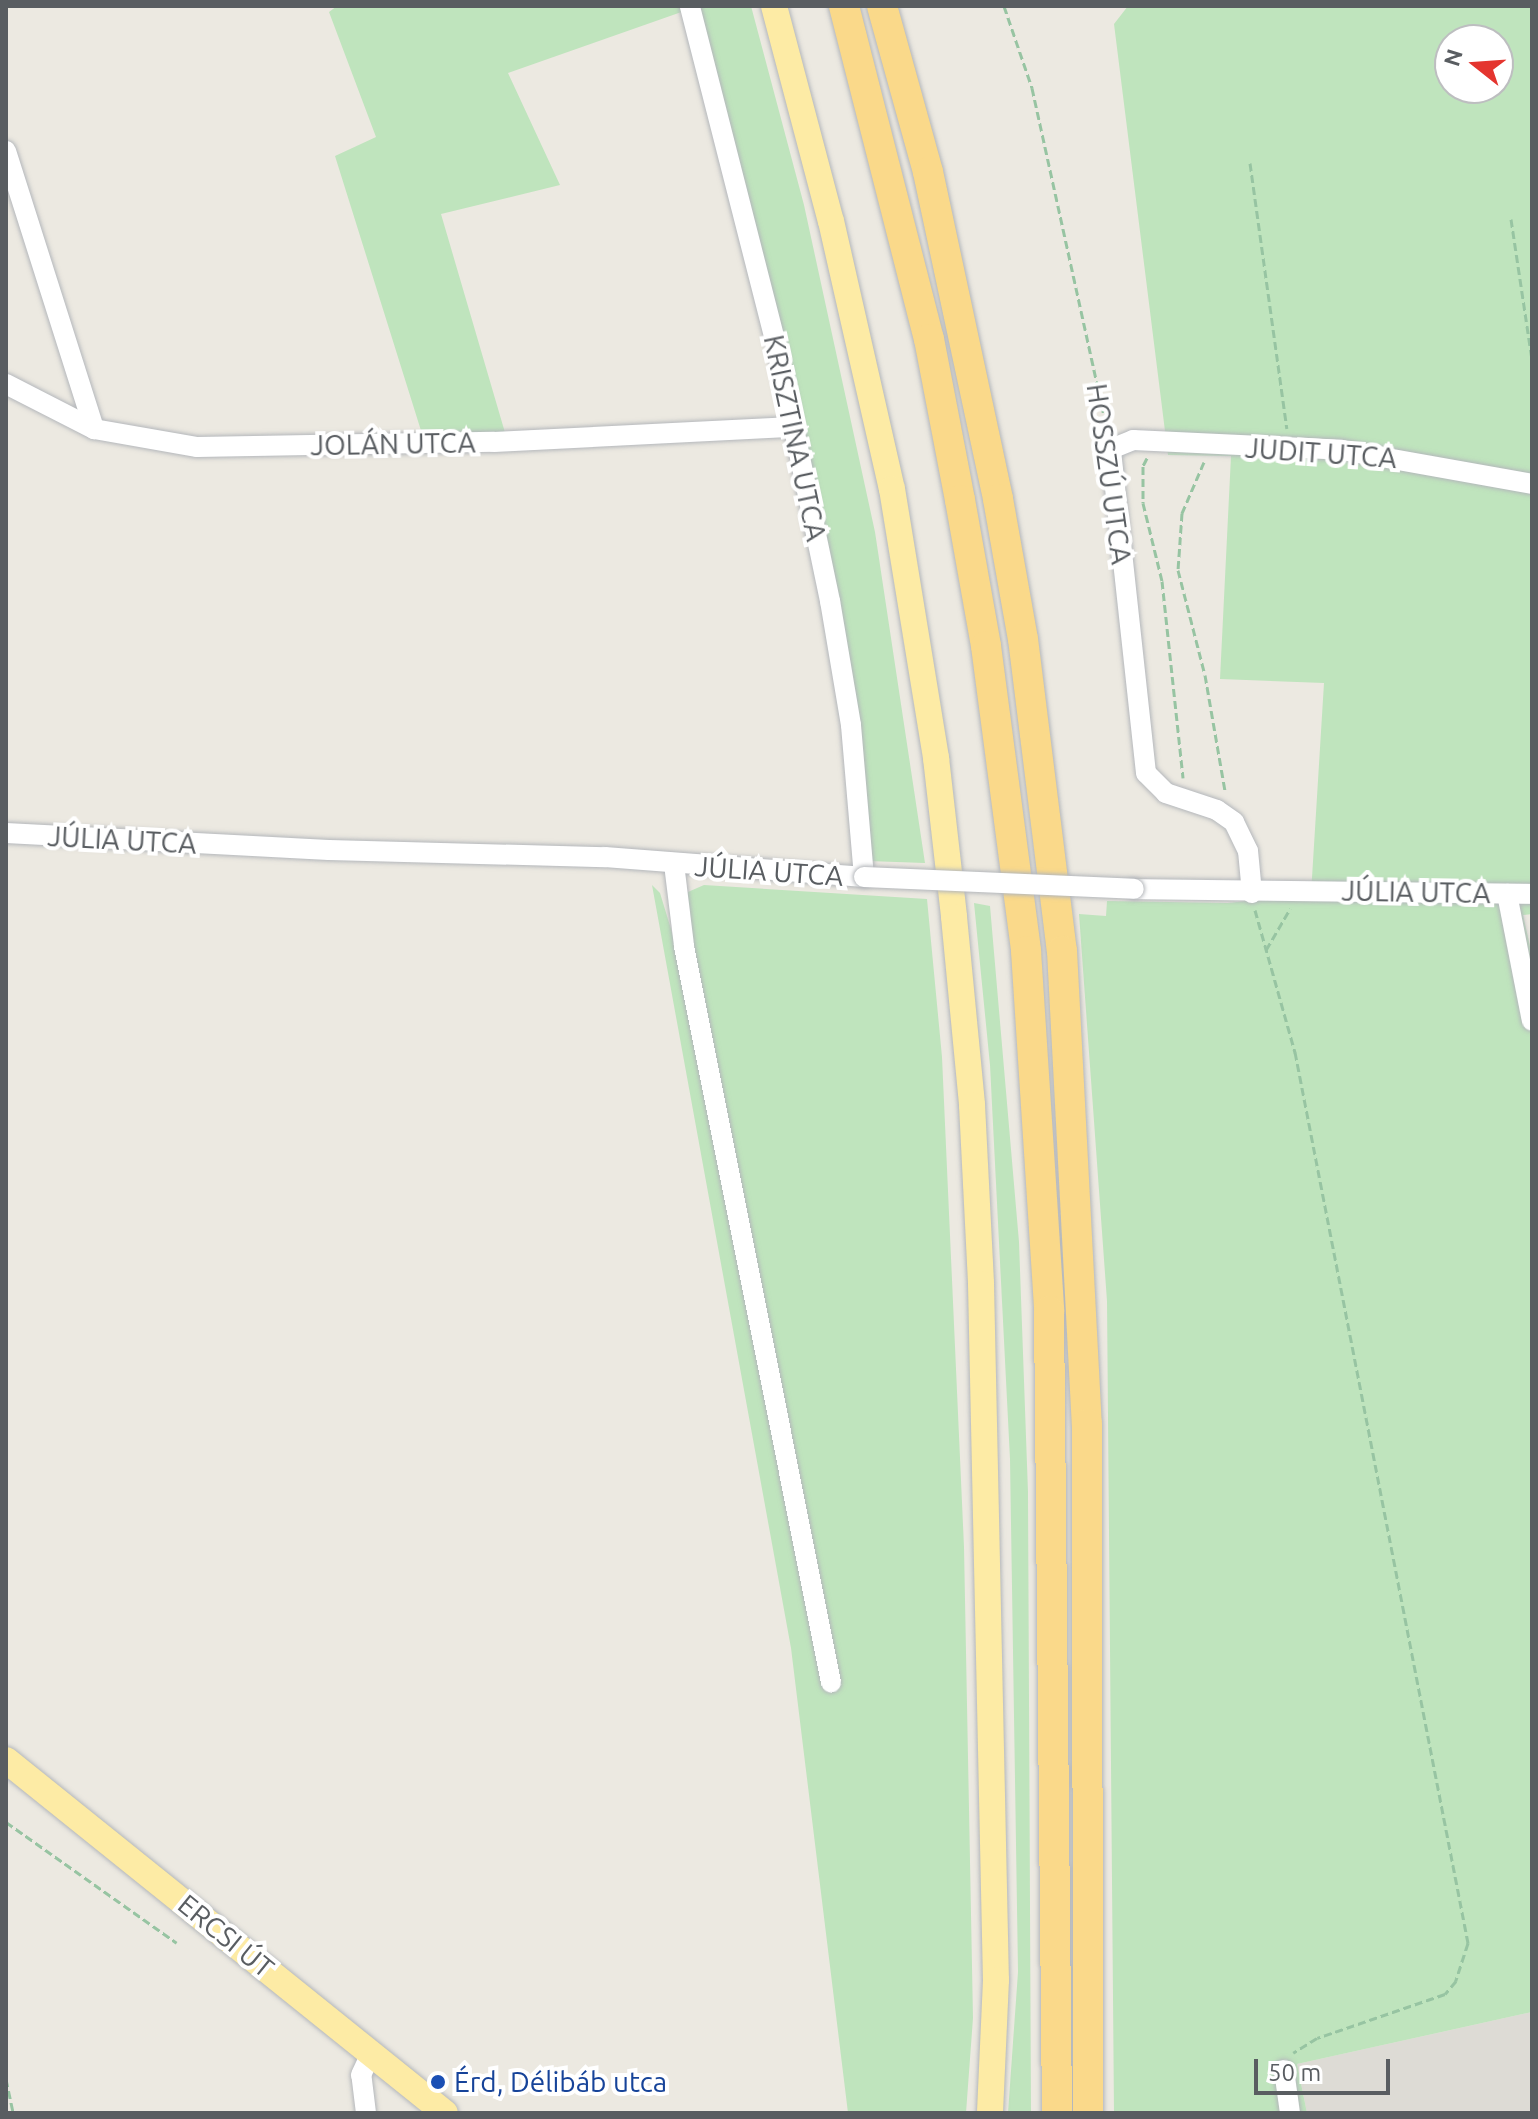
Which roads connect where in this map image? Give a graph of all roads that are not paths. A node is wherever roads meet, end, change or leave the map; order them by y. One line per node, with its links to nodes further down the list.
1 (690, 6): 7 (street, KRISZTINA UTCA)
2 (774, 6): 24 (main road)
3 (844, 6): 25 (highway)
4 (882, 6): 26 (highway)
5 (6, 151): 8 (street)
6 (6, 384): 8 (street, JOLÁN UTCA)
7 (793, 427): 8 (street, JOLÁN UTCA); 13 (street, KRISZTINA UTCA)
8 (94, 429)
9 (1111, 449): 10 (street, JUDIT UTCA); 14 (street, HOSSZÚ UTCA)
10 (1532, 484)
11 (6, 833): 12 (street, JÚLIA UTCA)
12 (674, 864): 13 (street, JÚLIA UTCA); 18 (street)
13 (864, 877): 14 (street, JÚLIA UTCA, bridge)
14 (1252, 893): 15 (street, JÚLIA UTCA)
15 (1507, 894): 16 (street, JÚLIA UTCA); 17 (street)
16 (1532, 894)
17 (1532, 1021)
18 (831, 1682)
19 (6, 1760): 20 (main road, ERCSI ÚT)
20 (371, 2054): 22 (main road, ERCSI ÚT); 23 (street)
21 (1284, 2070): 27 (street)
22 (435, 2111)
23 (366, 2113)
24 (990, 2113)
25 (1057, 2113)
26 (1088, 2113)
27 (1290, 2113)

